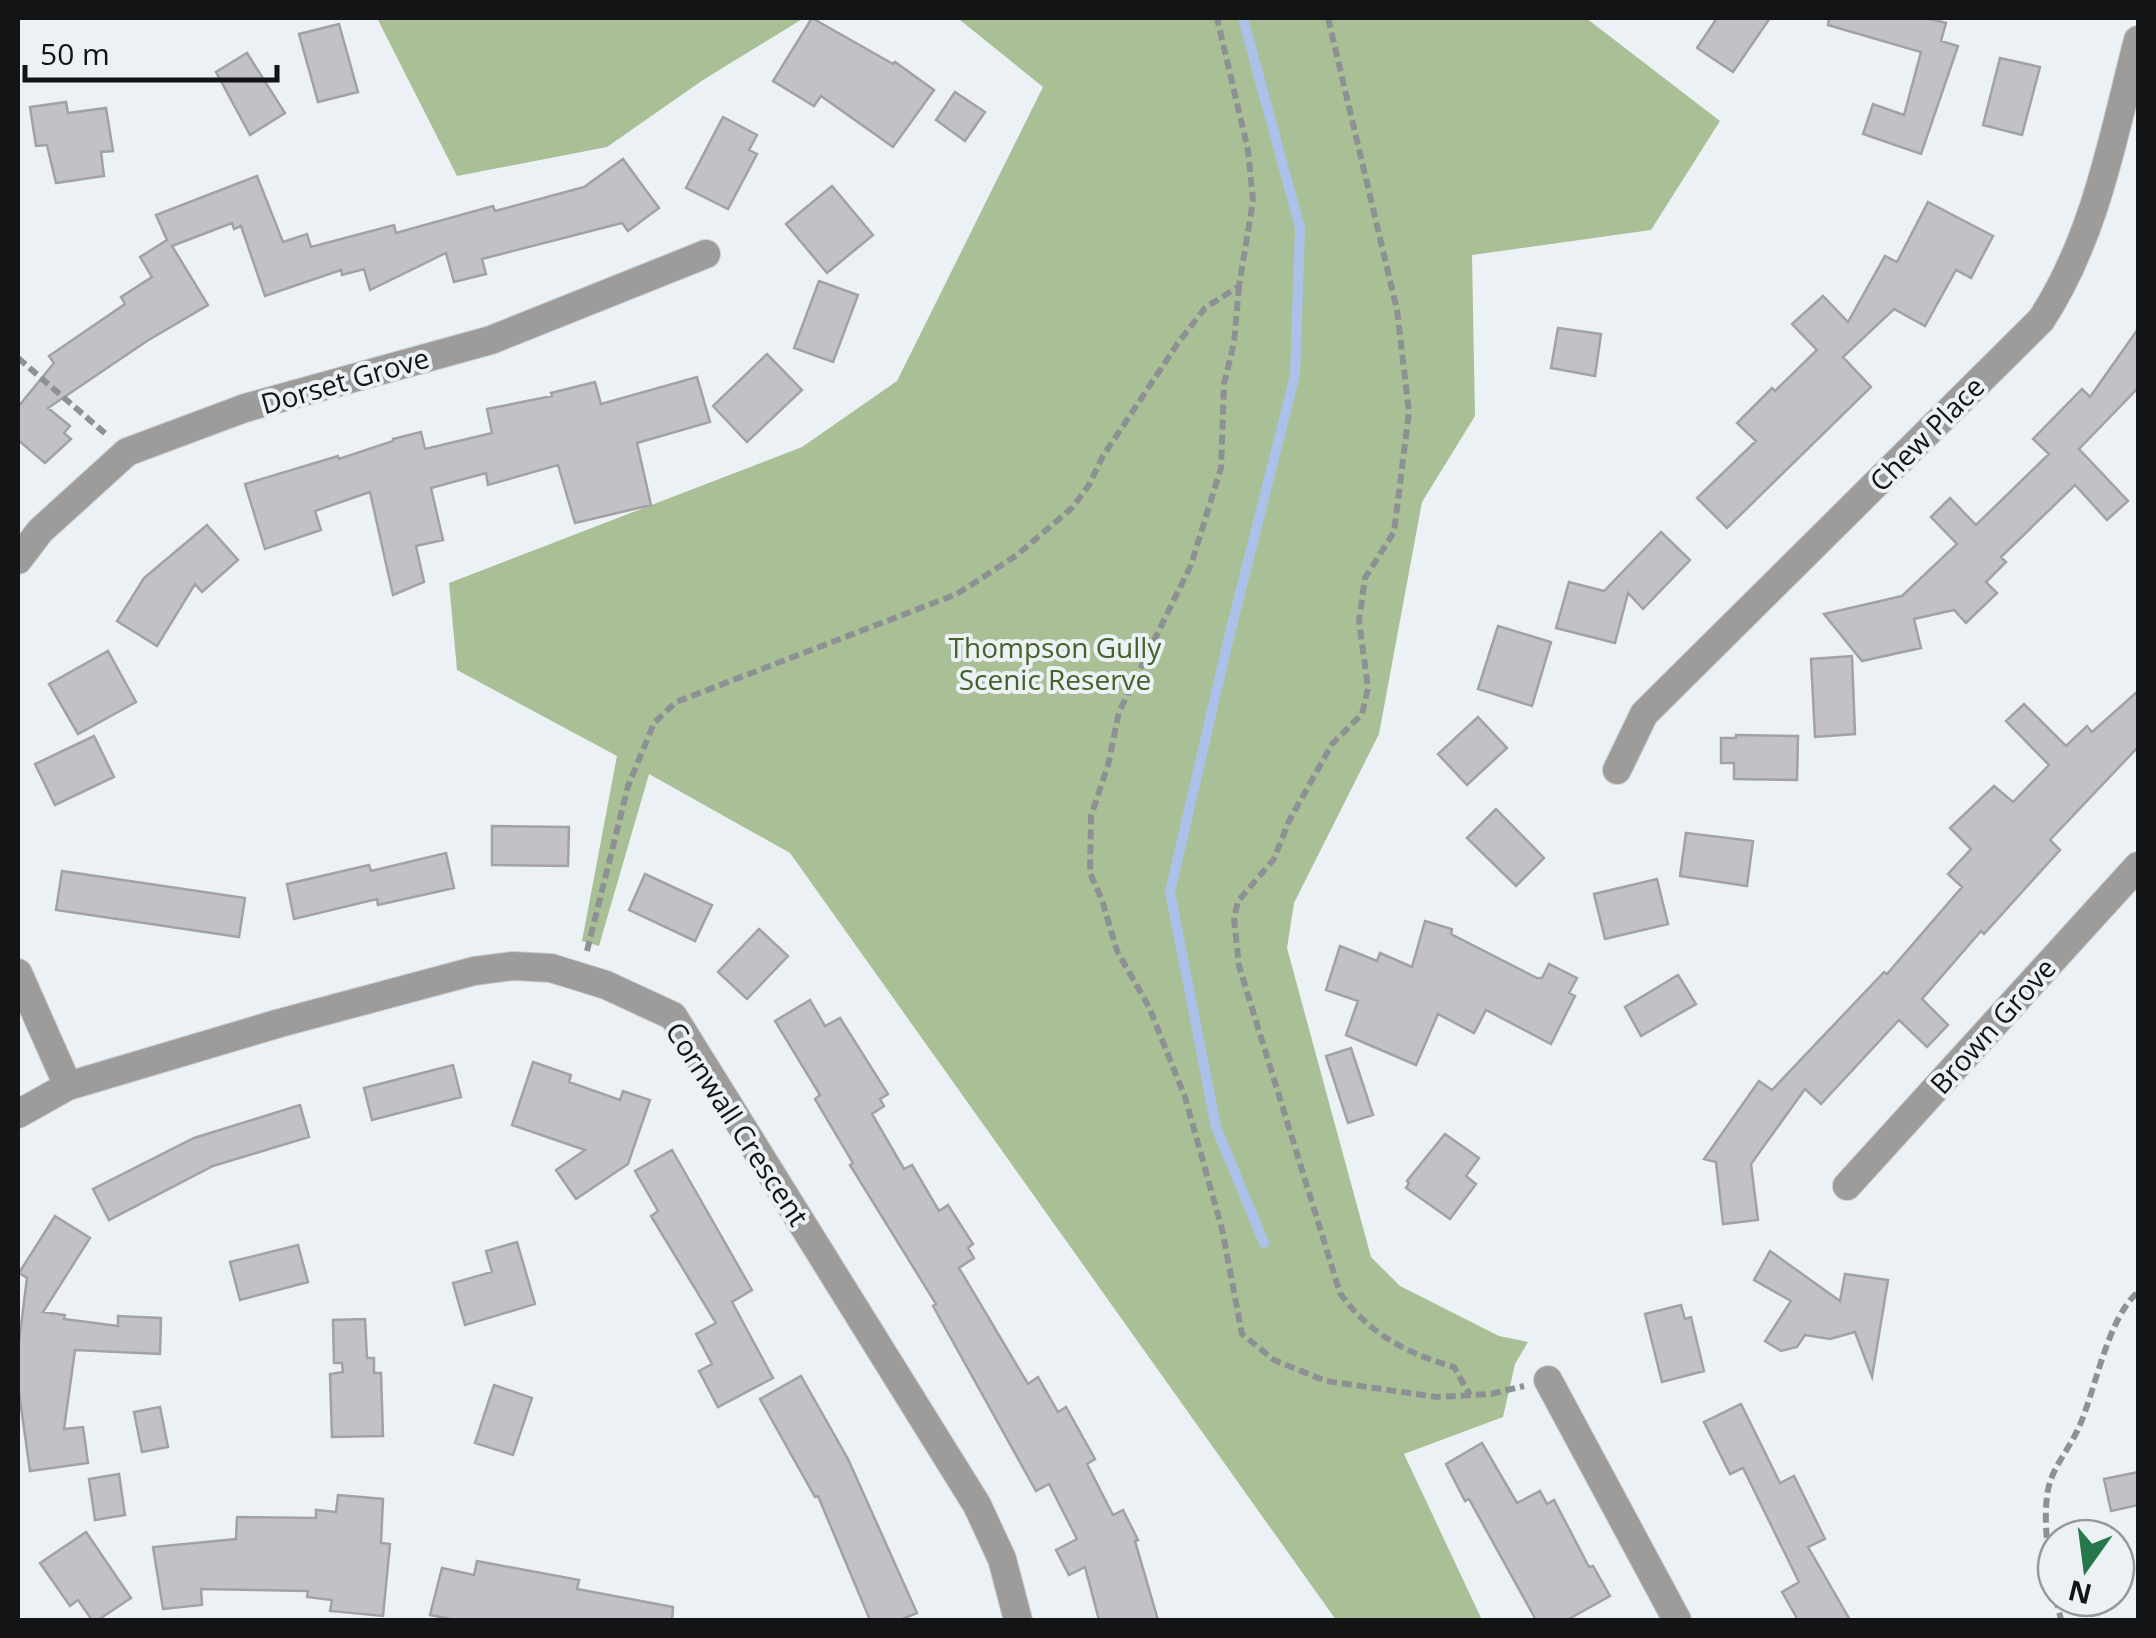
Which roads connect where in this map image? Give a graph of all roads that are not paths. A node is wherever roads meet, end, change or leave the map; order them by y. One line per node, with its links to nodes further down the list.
1 (2138, 40): 4 (street, Chew Place)
2 (706, 254): 3 (street, Dorset Grove)
3 (18, 560)
4 (1616, 770)
5 (2138, 866): 9 (street, Brown Grove)
6 (18, 973): 7 (street)
7 (68, 1086): 8 (street, Cornwall Crescent); 11 (street, Cornwall Crescent)
8 (18, 1114)
9 (1847, 1186)
10 (1548, 1380): 12 (street)
11 (1018, 1620)
12 (1677, 1620)

